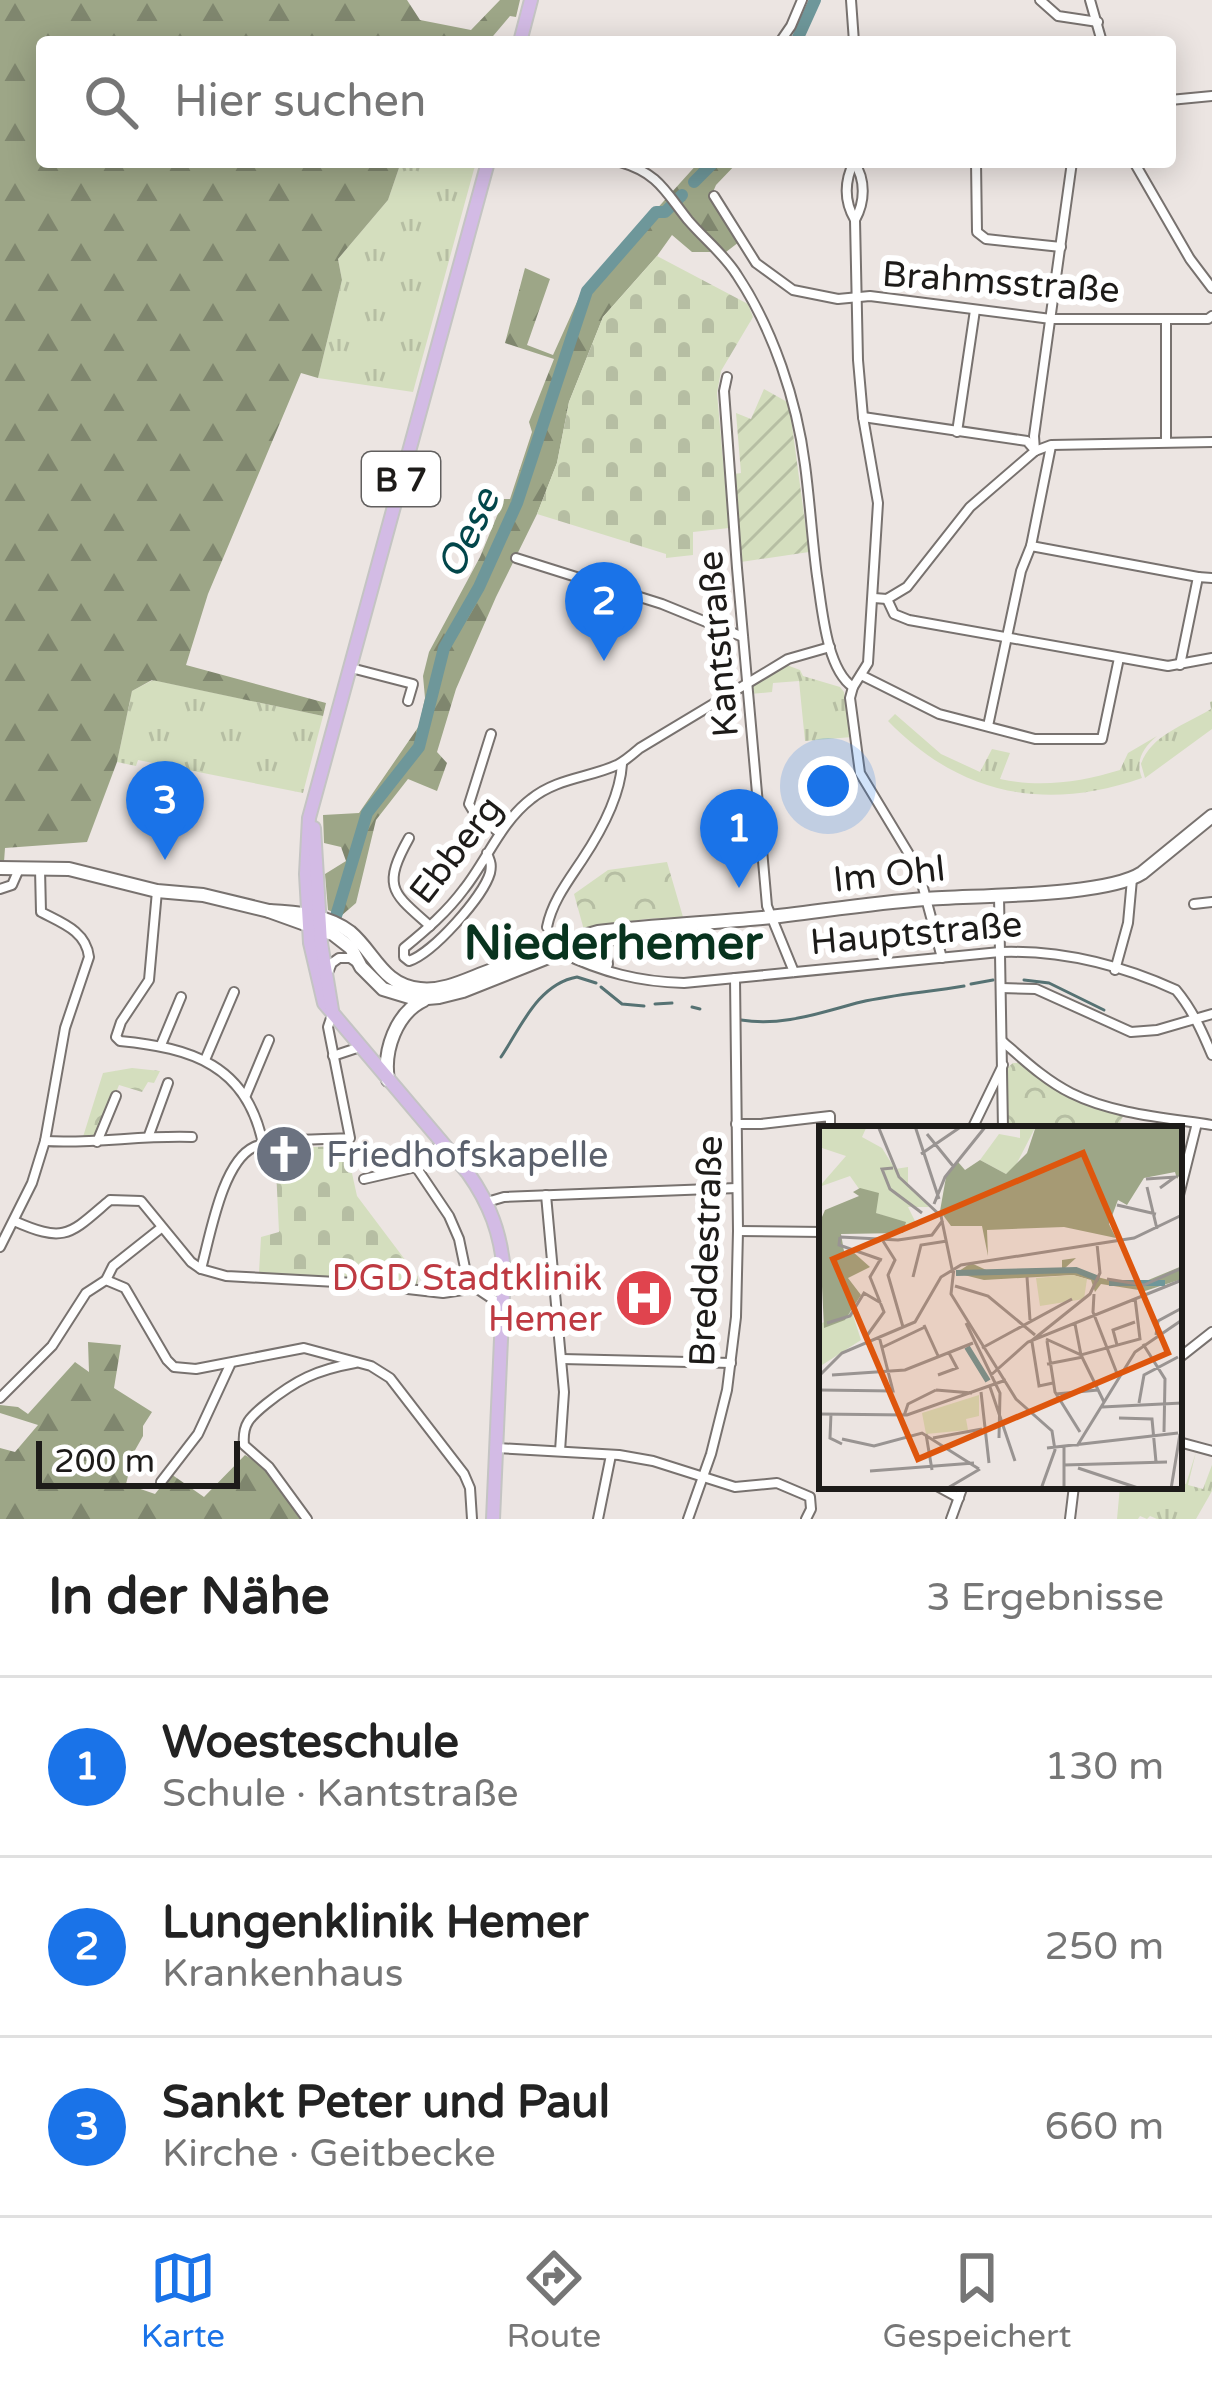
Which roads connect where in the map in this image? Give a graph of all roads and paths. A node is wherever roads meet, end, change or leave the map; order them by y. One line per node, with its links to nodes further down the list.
1 (531, 0): 7 (main road)
2 (802, 0): 8 (street)
3 (850, 0): 9 (street)
4 (1040, 0): 6 (street)
5 (1090, 0): 6 (street)
6 (1098, 22): 10 (street)
7 (522, 36)
8 (783, 36)
9 (853, 36)
10 (1101, 36)
11 (1212, 96): 12 (street)
12 (1176, 99)
13 (486, 168): 48 (main road, B 7)
14 (634, 168): 44 (street)
15 (852, 168): 21 (street)
16 (857, 168): 21 (street)
17 (976, 168): 22 (street)
18 (1071, 168): 22 (street)
19 (1137, 168): 23 (street)
20 (714, 196): 24 (street, Brahmsstraße)
21 (855, 220): 24 (street)
22 (1060, 247): 27 (street)
23 (1212, 288)
24 (856, 298): 25 (street, Brahmsstraße); 30 (street)
25 (975, 310): 27 (street, Brahmsstraße); 31 (street)
26 (1212, 316): 28 (street, Brahmsstraße)
27 (1051, 319): 28 (street, Brahmsstraße); 35 (street)
28 (1166, 319): 32 (street)
29 (727, 377): 42 (street, Kantstraße)
30 (863, 416): 31 (street); 40 (street)
31 (957, 432): 35 (street)
32 (1166, 441): 33 (street); 34 (street)
33 (1212, 442)
34 (1052, 445): 35 (street); 36 (street)
35 (1035, 451): 41 (street)
36 (1031, 546): 38 (street); 43 (street)
37 (516, 558): 42 (street)
38 (1198, 577): 39 (street); 47 (street)
39 (1212, 578)
40 (874, 598): 41 (street); 49 (street)
41 (887, 598): 43 (street)
42 (743, 637): 50 (street, Kantstraße)
43 (1008, 639): 45 (street); 53 (street)
44 (830, 647): 50 (street, Ebberg); 51 (street)
45 (1119, 658): 47 (street); 53 (street)
46 (1212, 658): 47 (street)
47 (1180, 665)
48 (350, 667): 52 (street); 56 (main road, B 7)
49 (861, 675): 51 (street); 53 (street)
50 (746, 684): 55 (street, Ebberg); 74 (street, Kantstraße)
51 (853, 687): 69 (street)
52 (408, 701)
53 (988, 726)
54 (491, 734): 58 (street)
55 (622, 763): 58 (street, Ebberg); 77 (street)
56 (316, 796): 65 (main road, B 7); 75 (main road, B 7)
57 (1212, 816): 64 (main road)
58 (500, 833): 60 (street, Ebberg)
59 (409, 838): 76 (street)
60 (487, 854): 76 (street, Ebberg); 76 (street, Ebberg)
61 (20, 867): 62 (main road); 63 (main road); 66 (street)
62 (40, 867): 67 (main road); 120 (street)
63 (0, 868)
64 (1132, 879): 68 (main road, Im Ohl); 84 (street)
65 (306, 885): 73 (main road); 75 (main road, B 7)
66 (0, 889)
67 (158, 891): 72 (main road); 100 (street)
68 (999, 894): 69 (main road, Im Ohl); 80 (street)
69 (928, 898): 74 (main road, Im Ohl); 81 (street)
70 (1212, 902): 71 (street)
71 (1194, 904)
72 (269, 911): 73 (main road); 75 (main road)
73 (288, 912): 75 (main road)
74 (770, 917): 78 (main road, Im Ohl); 85 (street, Kantstraße)
75 (314, 922): 82 (main road); 87 (main road); 88 (main road, B 7); 94 (main road, B 7)
76 (430, 926)
77 (547, 927)
78 (598, 938): 79 (main road); 83 (street); 87 (main road)
79 (561, 952): 83 (street, Hauptstraße); 87 (main road)
80 (1000, 952): 81 (street, Hauptstraße); 84 (street, Hauptstraße); 89 (street)
81 (942, 958): 85 (street, Hauptstraße)
82 (361, 967): 88 (street); 91 (main road)
83 (606, 969): 86 (street, Hauptstraße)
84 (1115, 970): 97 (street, Hauptstraße)
85 (794, 972): 86 (street, Hauptstraße)
86 (735, 978): 113 (street, Breddestraße)
87 (473, 981): 93 (main road)
88 (326, 982): 94 (main road, B 7)
89 (1001, 988): 97 (street); 99 (street)
90 (234, 992): 105 (street)
91 (395, 994): 93 (main road); 96 (street)
92 (181, 998): 100 (street)
93 (427, 999): 96 (main road)
94 (333, 1012): 101 (main road, B 7); 103 (street)
95 (1212, 1014): 97 (street)
96 (402, 1018): 104 (main road)
97 (1197, 1018): 102 (street)
98 (269, 1040): 110 (street)
99 (1002, 1041): 106 (street); 107 (street)
100 (161, 1045): 105 (street)
101 (361, 1048): 103 (street); 104 (main road, B 7)
102 (1212, 1055)
103 (333, 1056): 123 (street)
104 (382, 1057): 108 (main road, B 7); 108 (main road)
105 (205, 1060): 110 (street)
106 (1003, 1060): 107 (street); 116 (street); 117 (street)
107 (1027, 1063): 112 (street)
108 (389, 1081): 122 (main road, B 7)
109 (168, 1083): 118 (street)
110 (246, 1095): 123 (street)
111 (116, 1096): 121 (street)
112 (1197, 1123): 114 (street); 126 (street)
113 (736, 1124): 115 (street); 127 (street, Breddestraße)
114 (1212, 1125)
115 (830, 1126)
116 (973, 1126)
117 (1003, 1126)
118 (149, 1135): 119 (street); 121 (street)
119 (192, 1137)
120 (45, 1141): 121 (street); 130 (street)
121 (98, 1142)
122 (443, 1142): 124 (street); 129 (main road, B 7)
123 (263, 1144): 135 (street)
124 (416, 1167): 125 (street); 137 (street)
125 (364, 1178)
126 (1182, 1183)
127 (737, 1188): 128 (street); 132 (street, Breddestraße)
128 (549, 1195): 129 (street); 142 (street)
129 (487, 1202): 138 (main road, B 7)
130 (14, 1221): 131 (street); 134 (street)
131 (161, 1228): 135 (street); 136 (street)
132 (738, 1231): 133 (street); 144 (street, Breddestraße)
133 (819, 1232)
134 (0, 1247)
135 (201, 1268): 137 (street)
136 (106, 1280): 145 (street); 147 (street)
137 (469, 1287): 138 (street)
138 (503, 1306): 149 (main road, B 7)
139 (1212, 1332): 141 (street)
140 (335, 1355): 143 (street); 145 (street); 146 (street)
141 (1182, 1356)
142 (562, 1359): 144 (street); 150 (street)
143 (356, 1363): 146 (street); 160 (street)
144 (731, 1363): 153 (street, Breddestraße)
145 (230, 1364): 154 (street)
146 (334, 1367): 159 (street)
147 (0, 1398)
148 (1182, 1443): 151 (street)
149 (497, 1448): 150 (street); 161 (main road, B 7)
150 (560, 1451): 152 (street)
151 (1212, 1451)
152 (610, 1455): 153 (street); 162 (street)
153 (704, 1477): 163 (street, Breddestraße); 164 (street)
154 (161, 1482)
155 (942, 1489): 158 (street)
156 (962, 1489): 158 (street)
157 (1074, 1489): 166 (street)
158 (959, 1498): 165 (street)
159 (308, 1519)
160 (472, 1519)
161 (493, 1519)
162 (598, 1519)
163 (688, 1519)
164 (806, 1519)
165 (951, 1519)
166 (1070, 1519)

